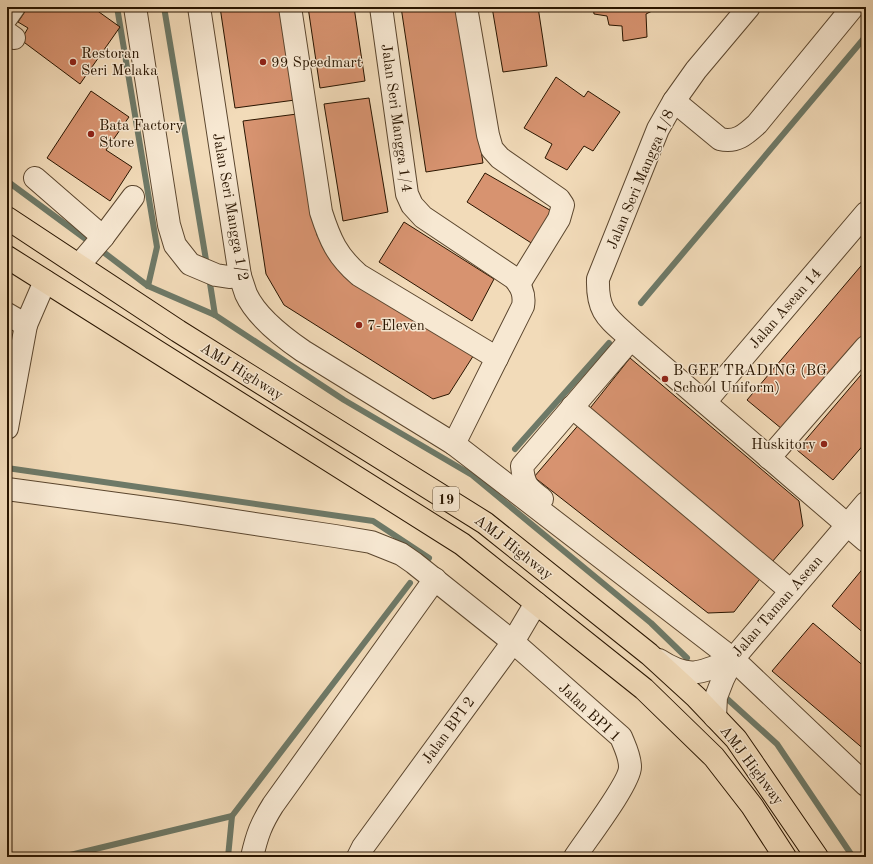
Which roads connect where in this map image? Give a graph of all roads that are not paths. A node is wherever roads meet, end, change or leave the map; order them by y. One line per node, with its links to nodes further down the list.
1 (14, 7): 9 (street)
2 (135, 7): 18 (street)
3 (199, 7): 18 (street, Jalan Seri Mangga 1/2)
4 (290, 7): 25 (street)
5 (381, 7): 20 (street, Jalan Seri Mangga 1/4)
6 (466, 7): 20 (street)
7 (749, 7): 10 (street, Jalan Seri Mangga 1/8)
8 (853, 7): 10 (street)
9 (7, 17)
10 (674, 100): 23 (street, Jalan Seri Mangga 1/8)
11 (35, 178): 15 (street)
12 (134, 197): 15 (street)
13 (866, 213): 26 (street, Jalan Asean 14)
14 (7, 218): 17 (highway, AMJ Highway / 19)
15 (103, 237): 17 (street)
16 (7, 257): 19 (highway, AMJ Highway / 19)
17 (79, 265): 39 (highway, AMJ Highway / 19)
18 (240, 276): 29 (street, Jalan Seri Mangga 1/2)
19 (45, 281): 22 (street); 37 (highway, AMJ Highway / 19)
20 (519, 284): 25 (street)
21 (7, 314): 22 (street)
22 (26, 325): 28 (street)
23 (631, 339): 26 (street); 27 (street)
24 (866, 347): 30 (street)
25 (498, 358): 29 (street)
26 (705, 402): 30 (street)
27 (572, 407): 36 (street); 40 (street)
28 (7, 428)
29 (454, 444): 40 (street, Jalan Seri Mangga 1/2)
30 (769, 458): 33 (street)
31 (7, 489): 35 (street, Jalan BPI 1)
32 (866, 503): 33 (street, Jalan Taman Asean)
33 (847, 525): 34 (street); 36 (street, Jalan Taman Asean)
34 (866, 541)
35 (435, 579): 38 (street, Jalan BPI 1); 43 (street)
36 (791, 591): 40 (street, Jalan Taman Asean)
37 (536, 603): 38 (street, Jalan BPI 2); 46 (highway, AMJ Highway / 19)
38 (512, 642): 44 (street, Jalan BPI 2); 45 (street, Jalan BPI 1)
39 (649, 654): 40 (street, Jalan Taman Asean); 41 (highway, AMJ Highway / 19)
40 (737, 654): 41 (street); 42 (street)
41 (715, 717): 47 (highway, AMJ Highway / 19)
42 (866, 785)
43 (252, 857)
44 (358, 857)
45 (575, 857)
46 (785, 857)
47 (816, 857)

